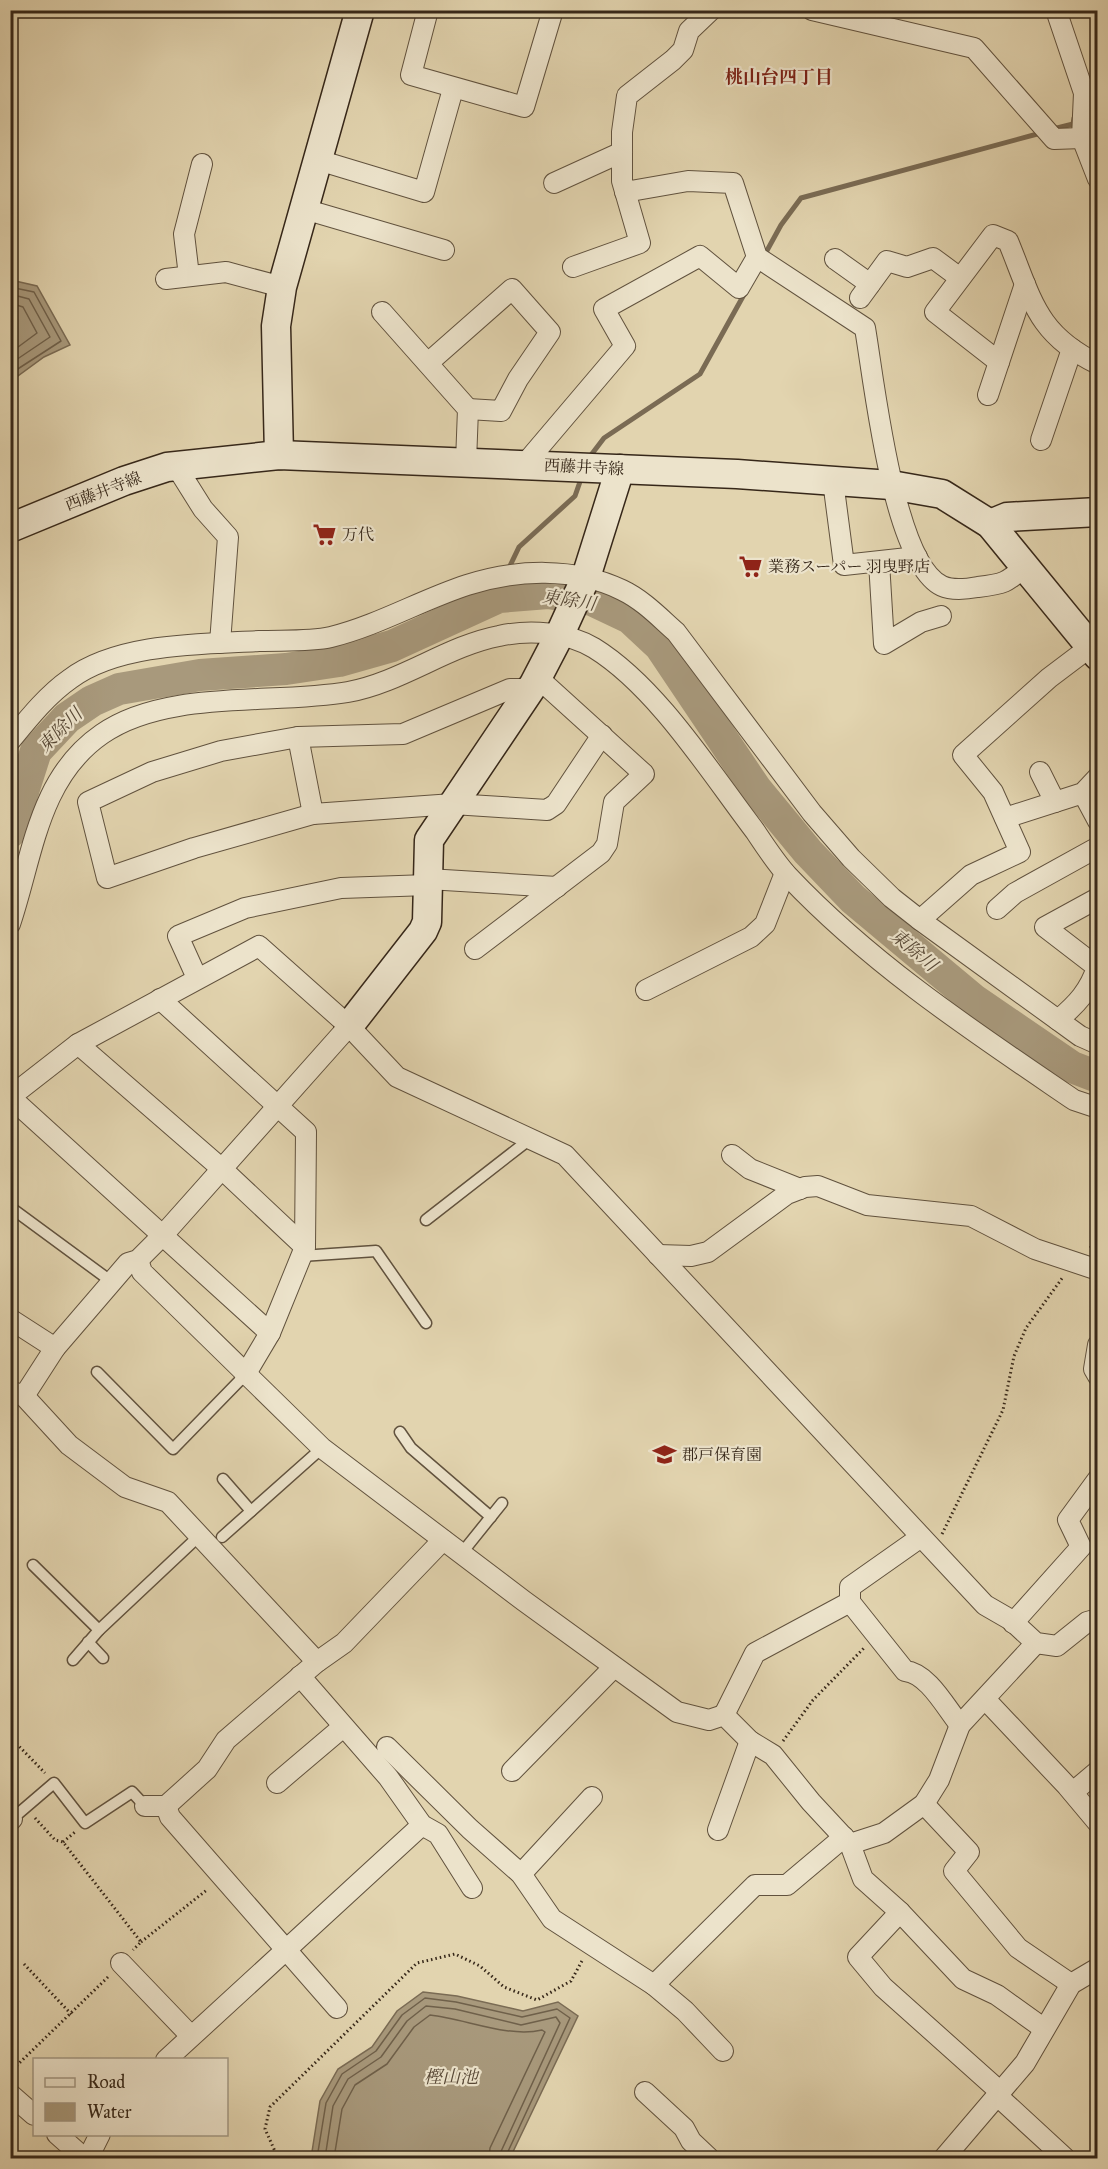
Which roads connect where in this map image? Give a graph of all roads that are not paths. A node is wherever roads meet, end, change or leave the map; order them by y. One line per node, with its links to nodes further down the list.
1 (360, 10): 10 (street)
2 (428, 10): 7 (street)
3 (552, 10): 7 (street)
4 (711, 10): 9 (street)
5 (812, 10): 8 (street)
6 (1060, 10): 8 (street)
7 (453, 89): 10 (street)
8 (1082, 138): 12 (street)
9 (622, 152): 13 (street); 14 (street)
10 (318, 160): 15 (street)
11 (202, 164): 20 (street)
12 (1098, 178)
13 (554, 183)
14 (625, 192): 17 (street); 19 (street)
15 (304, 209): 16 (street); 24 (street)
16 (444, 250)
17 (757, 257): 35 (street); 39 (street)
18 (835, 259): 21 (street)
19 (573, 267)
20 (189, 276): 22 (street); 24 (street)
21 (960, 278): 23 (street); 27 (street)
22 (166, 279)
23 (1025, 284): 26 (street); 27 (street)
24 (282, 287): 33 (street)
25 (382, 312): 28 (street)
26 (1072, 349): 29 (street); 32 (street)
27 (999, 362): 30 (street)
28 (428, 363): 31 (street); 31 (street)
29 (1098, 364)
30 (988, 395)
31 (468, 410): 34 (street)
32 (1041, 440)
33 (279, 455): 34 (street, 西藤井寺線); 36 (street, 西藤井寺線)
34 (466, 462): 35 (street, 西藤井寺線)
35 (524, 465): 37 (street, 西藤井寺線)
36 (176, 466): 42 (street, 西藤井寺線); 49 (street)
37 (620, 470): 38 (street, 西藤井寺線); 46 (street)
38 (832, 481): 39 (street, 西藤井寺線); 44 (street)
39 (891, 485): 41 (street, 西藤井寺線); 43 (street)
40 (1098, 512): 41 (street)
41 (990, 524): 45 (street, 西藤井寺線)
42 (10, 528)
43 (917, 558): 44 (street); 45 (street)
44 (879, 562): 47 (street)
45 (1026, 566): 50 (street, 西藤井寺線)
46 (586, 577): 48 (street); 49 (street); 69 (street)
47 (941, 616)
48 (560, 634): 51 (street); 64 (street); 70 (street)
49 (220, 643): 54 (street)
50 (1095, 648): 61 (street)
51 (534, 683): 52 (street); 53 (street); 59 (street)
52 (602, 735): 59 (street); 66 (street)
53 (298, 737): 60 (street); 60 (street)
54 (10, 741)
55 (1040, 771): 58 (street)
56 (1098, 777): 57 (street)
57 (1083, 793): 58 (street); 62 (street)
58 (1056, 802): 61 (street)
59 (453, 804): 60 (street); 65 (street)
60 (313, 814)
61 (1005, 818): 69 (street)
62 (1098, 821)
63 (1098, 847): 68 (street)
64 (785, 873): 73 (street); 81 (street)
65 (428, 882): 66 (street); 72 (street); 76 (street)
66 (556, 887): 71 (street)
67 (1098, 898): 75 (street)
68 (997, 909)
69 (920, 920): 75 (street)
70 (10, 924)
71 (474, 949)
72 (197, 978): 74 (street); 76 (street)
73 (646, 990)
74 (160, 999): 77 (street); 80 (street)
75 (1059, 1020): 78 (street)
76 (349, 1026): 80 (street); 82 (street)
77 (78, 1044): 79 (street); 84 (street)
78 (1098, 1044)
79 (10, 1097): 88 (street)
80 (278, 1107): 84 (street); 89 (street)
81 (1098, 1108)
82 (530, 1139): 87 (lane); 90 (street)
83 (732, 1155): 85 (street)
84 (222, 1169): 88 (street); 89 (street)
85 (800, 1189): 90 (street); 92 (street)
86 (10, 1207): 93 (lane)
87 (426, 1220)
88 (163, 1235): 91 (street); 96 (street)
89 (303, 1252): 95 (lane); 96 (street)
90 (658, 1255): 112 (street)
91 (138, 1260): 93 (street); 100 (street)
92 (1098, 1270)
93 (112, 1282): 98 (street)
94 (10, 1319): 98 (street)
95 (426, 1323)
96 (270, 1333): 100 (street)
97 (1098, 1345): 101 (street)
98 (55, 1348): 102 (street)
99 (97, 1372): 100 (lane)
100 (245, 1375): 104 (street)
101 (1098, 1376)
102 (17, 1394): 110 (street)
103 (400, 1432): 109 (lane)
104 (322, 1448): 108 (lane); 113 (street)
105 (223, 1479): 108 (lane)
106 (1098, 1479): 118 (street)
107 (502, 1503): 109 (lane)
108 (251, 1511): 111 (lane)
109 (491, 1517): 114 (lane)
110 (199, 1536): 119 (lane); 124 (street)
111 (222, 1537)
112 (921, 1537): 116 (street); 118 (street)
113 (443, 1540): 114 (street); 124 (street)
114 (461, 1554): 125 (street)
115 (33, 1565): 119 (lane)
116 (850, 1602): 128 (street); 129 (street)
117 (1098, 1619): 121 (street)
118 (1013, 1623): 121 (street)
119 (99, 1630): 120 (lane)
120 (88, 1642): 122 (lane); 123 (lane)
121 (1036, 1643): 127 (street)
122 (103, 1658)
123 (72, 1660)
124 (317, 1662): 126 (street)
125 (614, 1667): 128 (street); 134 (street)
126 (300, 1676): 130 (street); 140 (street)
127 (985, 1699): 129 (street); 136 (street)
128 (724, 1715): 131 (street)
129 (960, 1725): 138 (street)
130 (343, 1727): 135 (street); 143 (street)
131 (750, 1741): 144 (street); 145 (street)
132 (387, 1747): 146 (street)
133 (1098, 1771): 136 (street)
134 (512, 1772)
135 (277, 1783)
136 (1073, 1792): 142 (street)
137 (592, 1797): 146 (street)
138 (924, 1804): 145 (street); 152 (street)
139 (145, 1806): 140 (street); 141 (lane)
140 (166, 1806): 149 (street)
141 (16, 1816)
142 (1098, 1823)
143 (422, 1825): 147 (street); 149 (street)
144 (718, 1830)
145 (847, 1841): 148 (street); 153 (street)
146 (521, 1874): 153 (street)
147 (472, 1887)
148 (900, 1912): 155 (street); 161 (street)
149 (284, 1949): 154 (street); 156 (street)
150 (121, 1963): 156 (street)
151 (1098, 1968): 152 (street)
152 (1071, 1984): 155 (street)
153 (654, 1985): 157 (street)
154 (337, 2008)
155 (1043, 2028): 161 (street)
156 (191, 2036): 158 (street)
157 (723, 2050)
158 (168, 2058)
159 (645, 2092): 167 (street)
160 (10, 2094): 162 (street)
161 (998, 2094): 168 (street); 169 (street)
162 (33, 2114)
163 (59, 2136): 165 (street)
164 (99, 2136): 166 (street)
165 (84, 2158)
166 (88, 2158)
167 (709, 2158)
168 (944, 2158)
169 (1065, 2158)

